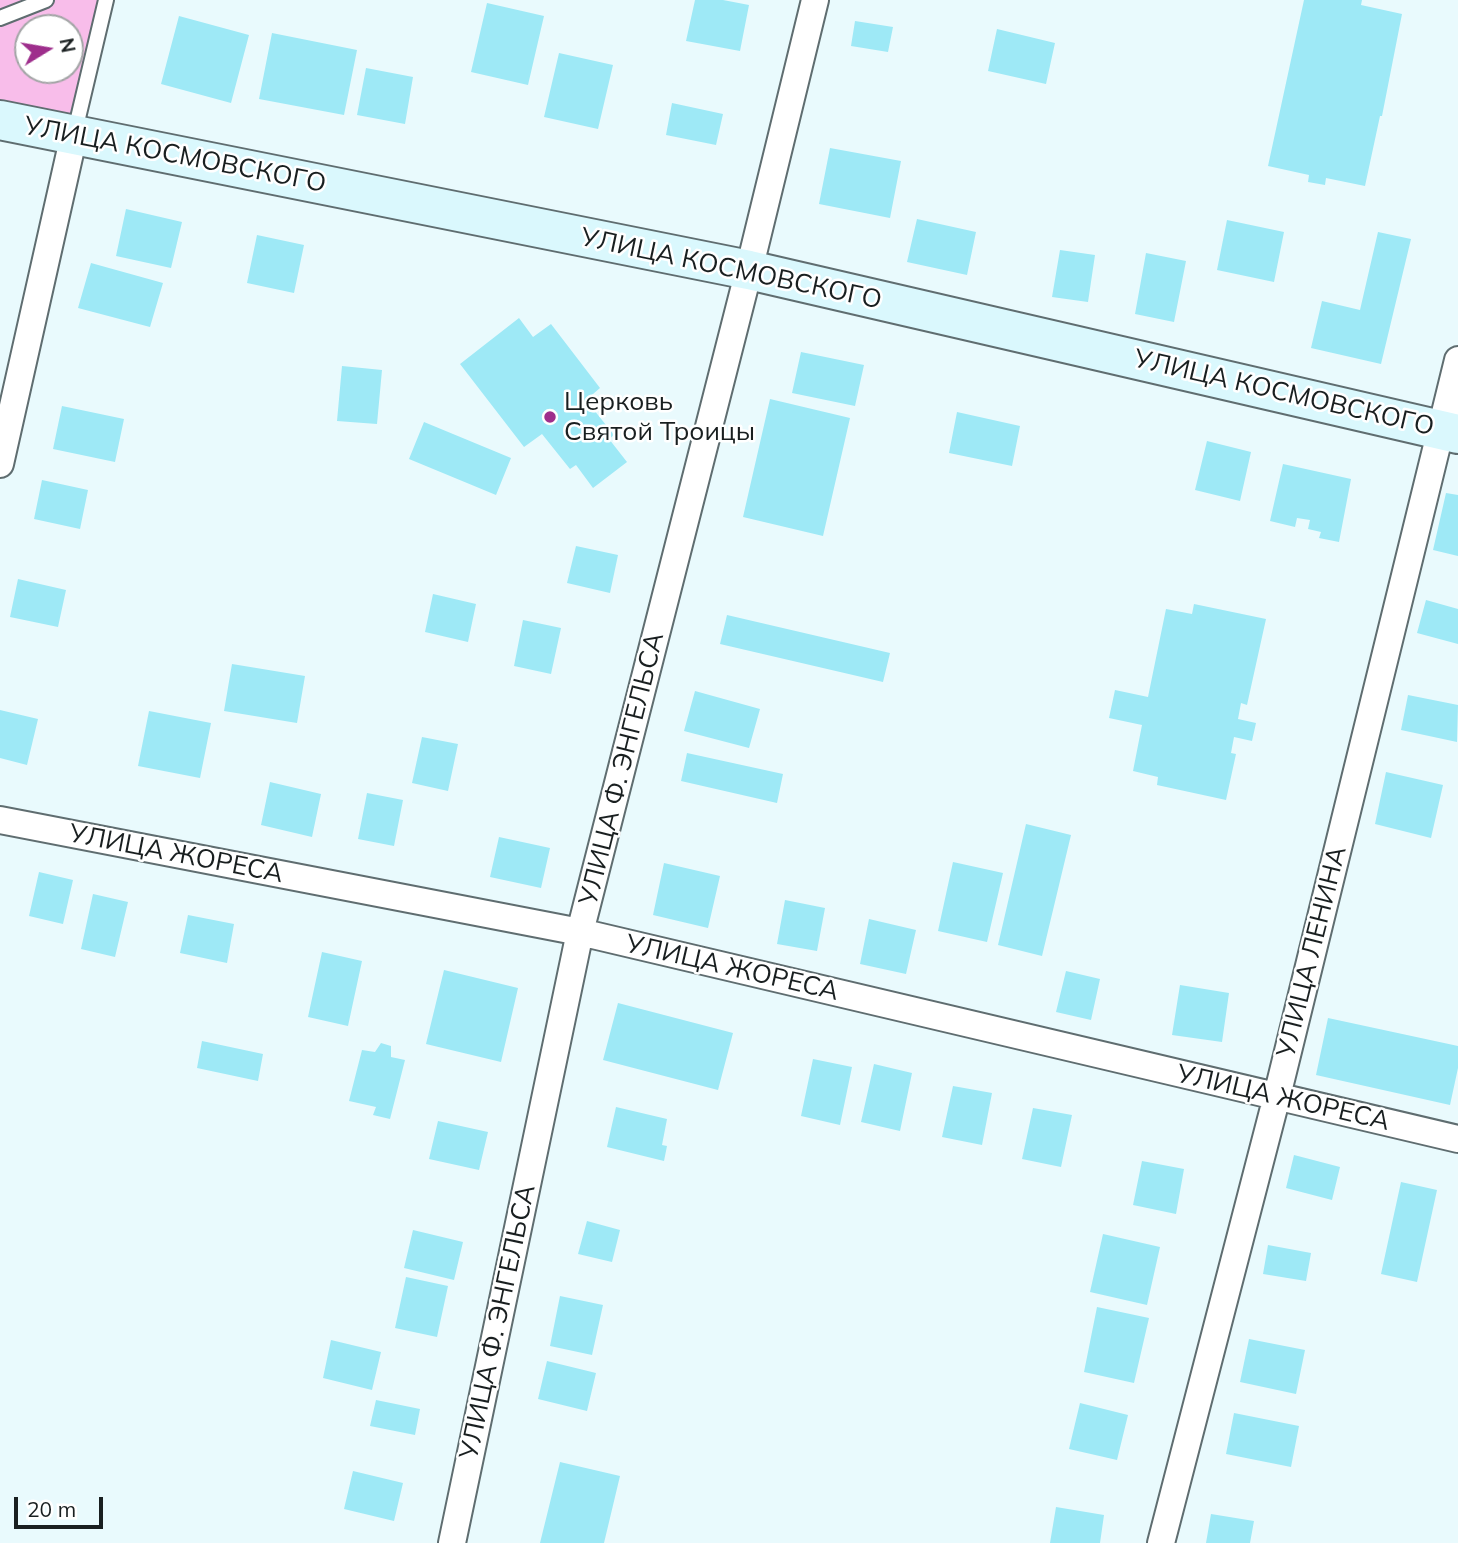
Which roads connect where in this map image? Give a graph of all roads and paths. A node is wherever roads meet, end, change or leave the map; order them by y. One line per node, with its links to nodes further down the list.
1 (46, 0): 4 (lane)
2 (106, 0): 6 (lane)
3 (815, 0): 7 (street, УЛИЦА Ф. ЭНГЕЛЬСА)
4 (0, 18)
5 (0, 120): 6 (main road, УЛИЦА КОСМОВСКОГО)
6 (74, 135): 7 (main road, УЛИЦА КОСМОВСКОГО); 10 (street)
7 (749, 270): 9 (main road, УЛИЦА КОСМОВСКОГО); 12 (street, УЛИЦА Ф. ЭНГЕЛЬСА)
8 (1458, 360): 9 (street, УЛИЦА ЛЕНИНА)
9 (1450, 432): 13 (street, УЛИЦА ЛЕНИНА)
10 (0, 464)
11 (0, 820): 12 (street, УЛИЦА ЖОРЕСА)
12 (580, 932): 13 (street, УЛИЦА ЖОРЕСА); 15 (street, УЛИЦА Ф. ЭНГЕЛЬСА)
13 (1277, 1096): 14 (street, УЛИЦА ЖОРЕСА); 16 (street, УЛИЦА ЛЕНИНА)
14 (1458, 1139)
15 (452, 1543)
16 (1161, 1543)

